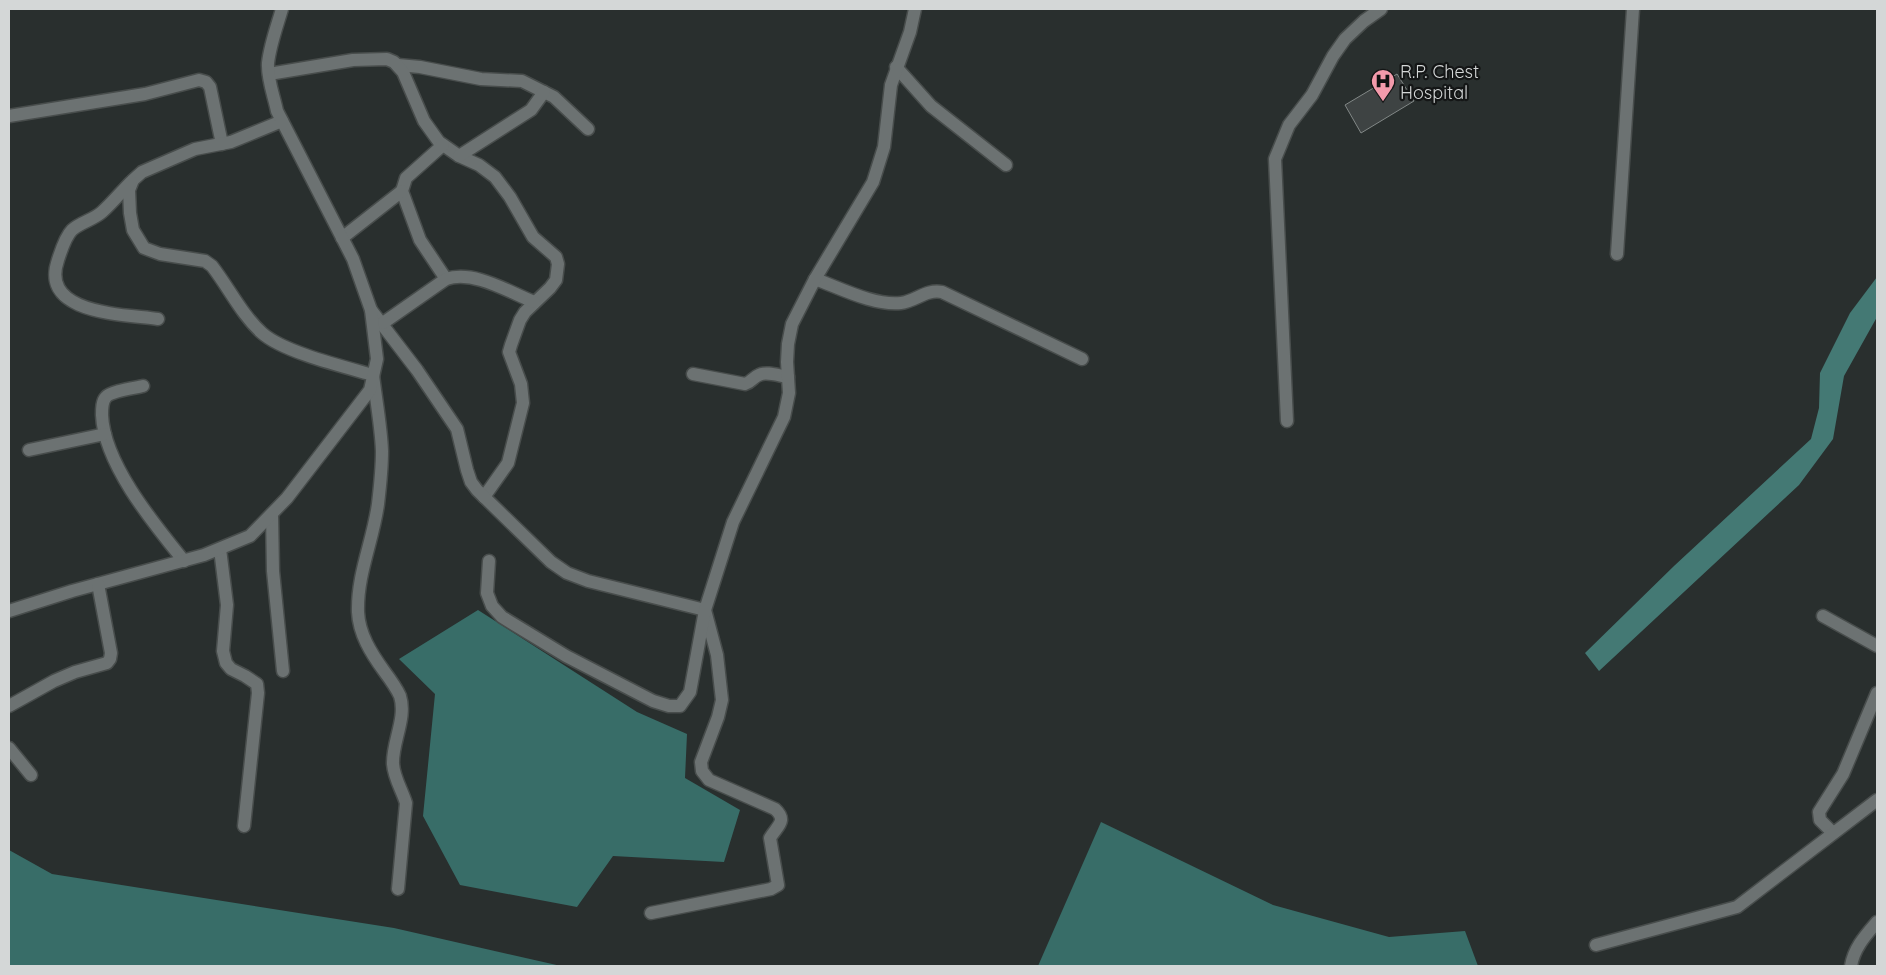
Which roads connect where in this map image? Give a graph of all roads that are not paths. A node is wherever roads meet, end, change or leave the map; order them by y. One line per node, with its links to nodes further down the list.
1 (282, 9): 7 (street)
2 (915, 9): 6 (street)
3 (1381, 9): 31 (street)
4 (1633, 9): 19 (street)
5 (398, 65): 7 (street); 8 (street); 13 (street)
6 (896, 67): 15 (street); 21 (street)
7 (269, 74): 10 (street)
8 (544, 92): 11 (street); 14 (street)
9 (9, 116): 12 (street)
10 (282, 121): 12 (street); 18 (street)
11 (588, 129)
12 (222, 144): 16 (street)
13 (443, 145): 14 (street); 17 (street)
14 (459, 156): 22 (street)
15 (1006, 165)
16 (133, 180): 24 (street); 28 (street)
17 (402, 191): 18 (street); 20 (street)
18 (342, 238): 23 (street)
19 (1617, 254)
20 (446, 279): 22 (street); 25 (street)
21 (815, 279): 26 (street); 29 (street)
22 (534, 302): 34 (street)
23 (371, 310): 25 (street); 28 (street)
24 (158, 319)
25 (382, 323): 34 (street)
26 (1082, 359)
27 (693, 374): 29 (street)
28 (373, 375): 35 (street); 52 (street)
29 (788, 377): 40 (street)
30 (143, 386): 32 (street)
31 (1287, 421)
32 (105, 434): 33 (street); 37 (street)
33 (29, 450)
34 (484, 497): 40 (street)
35 (272, 514): 36 (street); 44 (street)
36 (220, 549): 37 (street); 50 (street)
37 (184, 561): 39 (street)
38 (489, 561): 40 (street)
39 (98, 584): 41 (street); 46 (street)
40 (706, 610): 53 (street)
41 (9, 611)
42 (1823, 616): 43 (street)
43 (1877, 646)
44 (283, 672)
45 (1877, 693): 51 (street)
46 (9, 706)
47 (9, 748): 48 (street)
48 (32, 775)
49 (1877, 800): 51 (street)
50 (244, 826)
51 (1833, 834): 55 (street)
52 (398, 889)
53 (651, 914)
54 (1877, 922): 56 (street)
55 (1596, 945)
56 (1851, 966)

